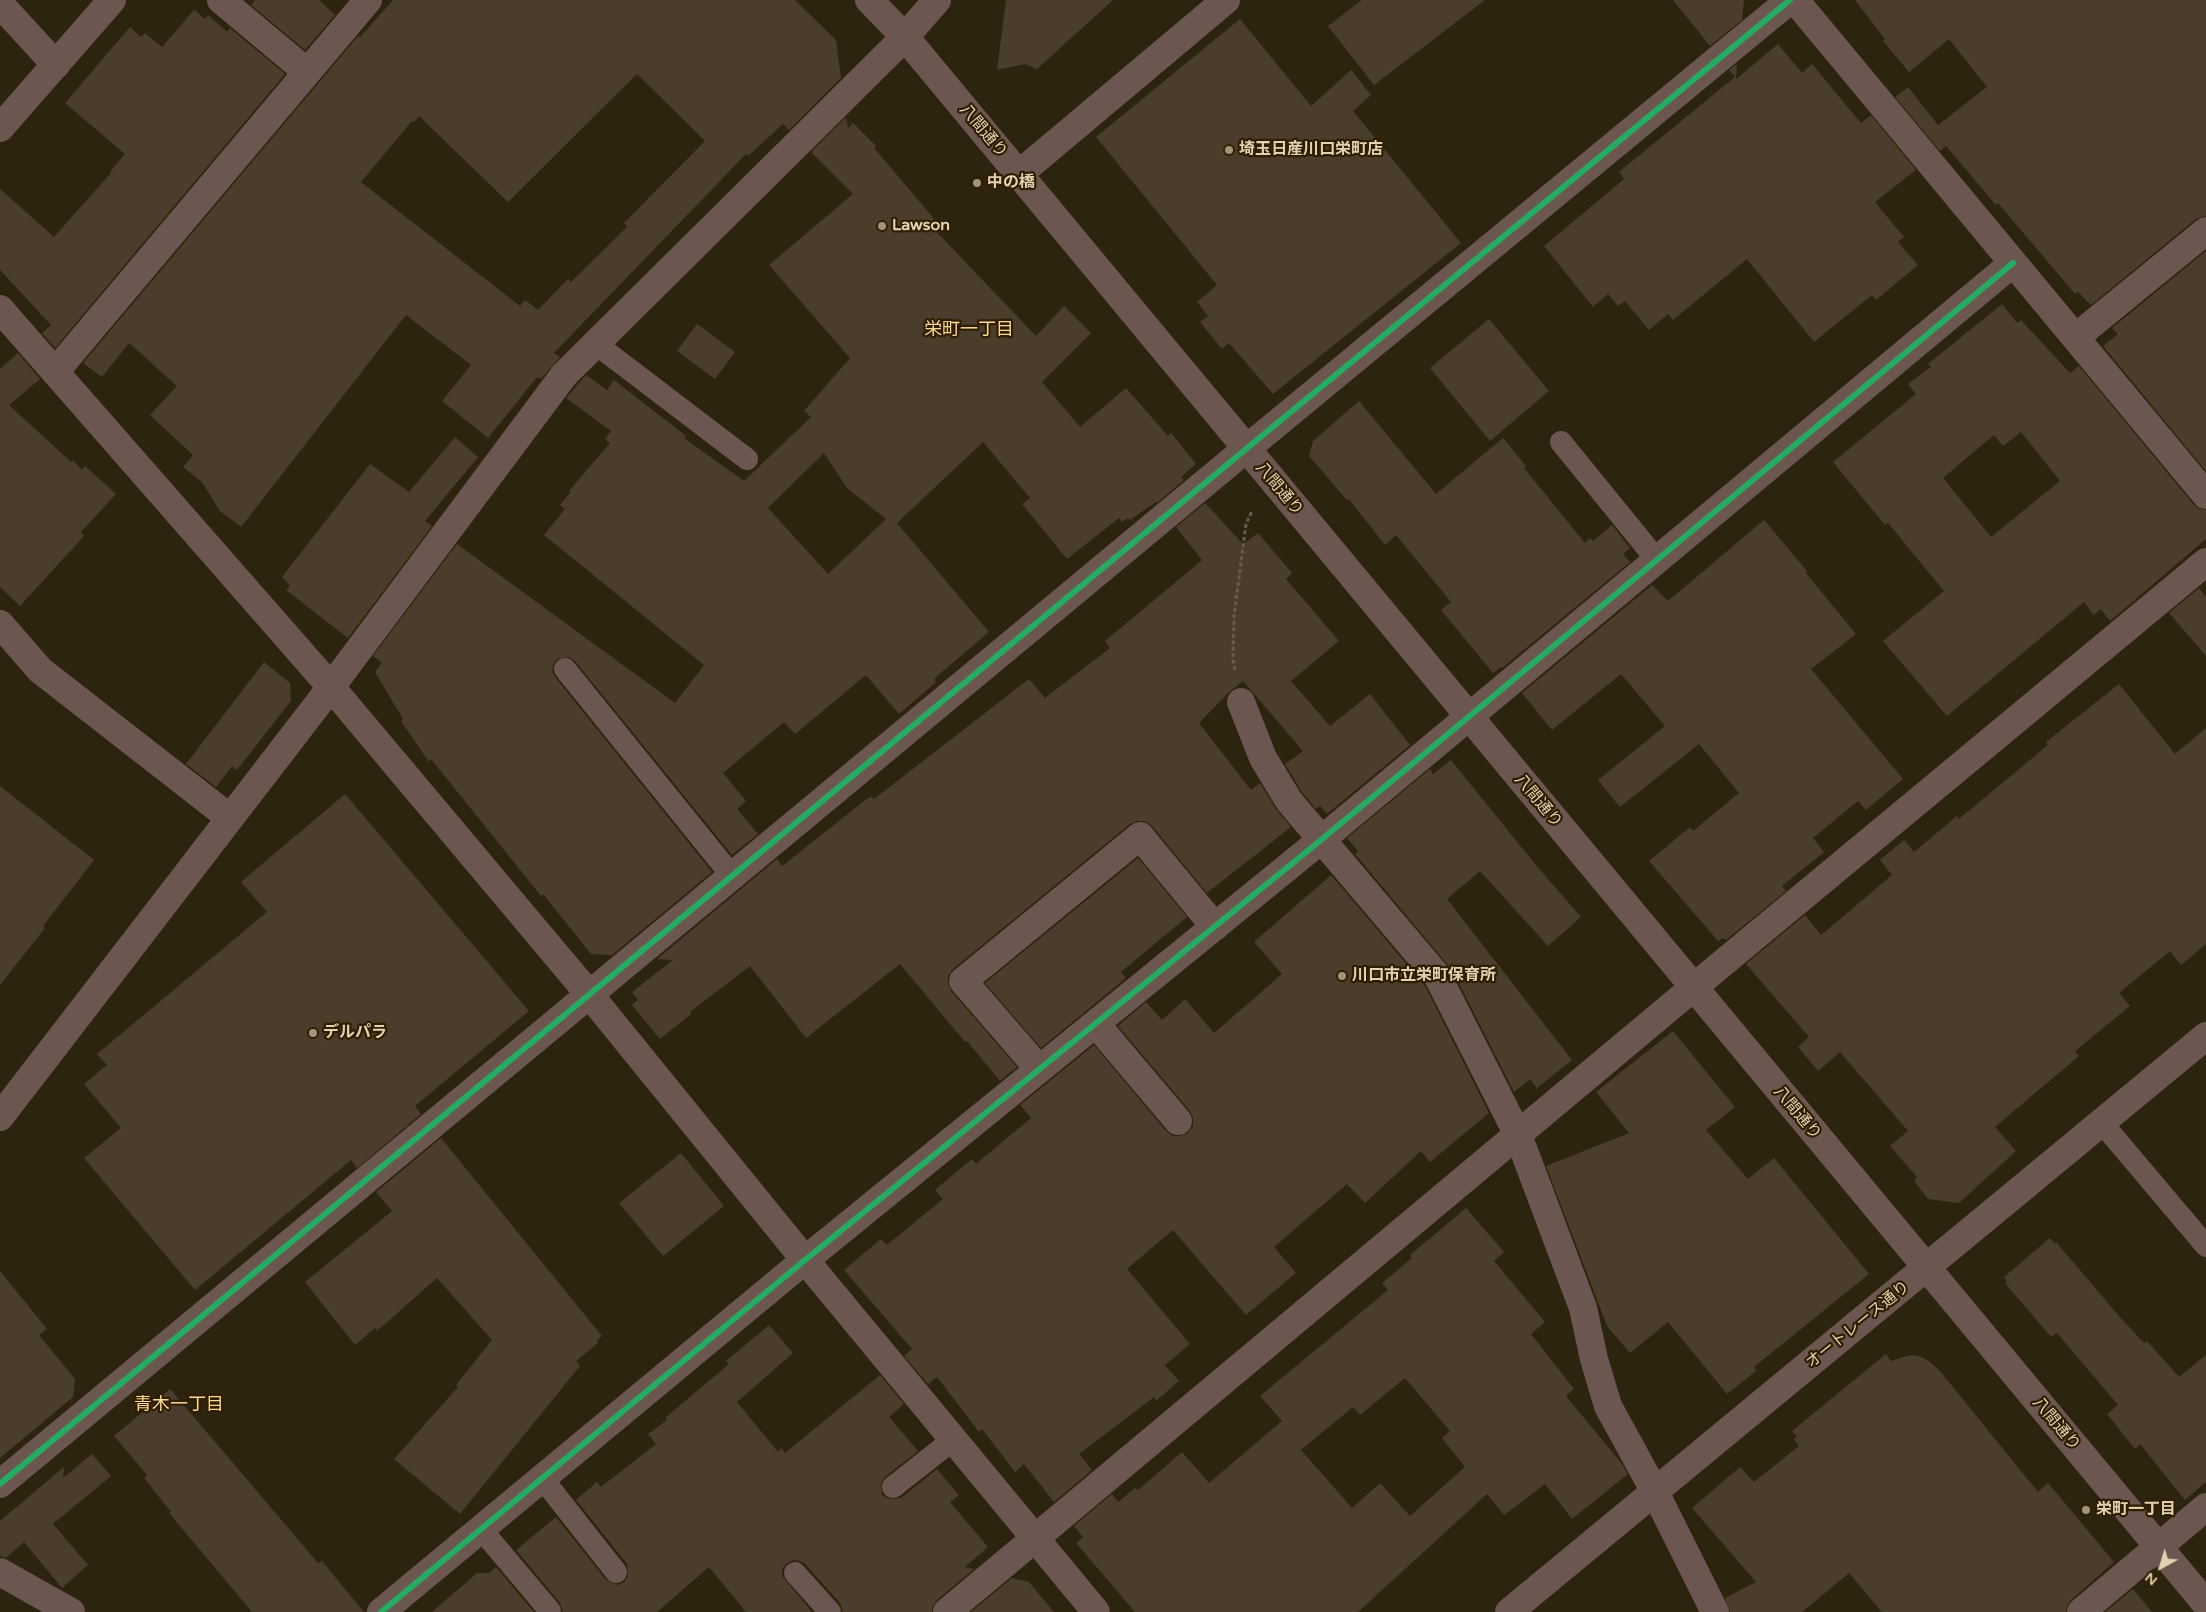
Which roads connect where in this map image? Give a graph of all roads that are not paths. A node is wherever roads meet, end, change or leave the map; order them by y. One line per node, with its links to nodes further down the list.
1 (112, 0): 11 (street)
2 (221, 0): 12 (street)
3 (368, 0): 12 (street)
4 (869, 0): 10 (street, 八間通り)
5 (937, 0): 10 (street)
6 (1226, 0): 14 (street)
7 (1790, 0): 22 (street)
8 (1795, 0): 16 (street)
9 (0, 4): 11 (street)
10 (905, 38): 14 (street, 八間通り); 19 (street)
11 (56, 65): 13 (street)
12 (307, 72): 20 (street)
13 (0, 128)
14 (1019, 174): 22 (street, 八間通り)
15 (2206, 231): 18 (street)
16 (2013, 263): 18 (street); 25 (street)
17 (0, 309): 20 (street)
18 (2076, 337): 24 (street)
19 (596, 344): 23 (lane); 29 (street)
20 (55, 372): 29 (street)
21 (1561, 442): 25 (lane)
22 (1246, 449): 31 (street, 八間通り); 34 (street)
23 (747, 459)
24 (2206, 496)
25 (1657, 560): 31 (street)
26 (2206, 562): 36 (street)
27 (0, 624): 32 (street)
28 (565, 669): 34 (lane)
29 (331, 687): 32 (street); 37 (street)
30 (1240, 702): 33 (street)
31 (1468, 716): 33 (street); 36 (street, 八間通り)
32 (230, 818): 41 (street)
33 (1321, 840): 35 (street); 44 (street)
34 (732, 876): 37 (street)
35 (1215, 927): 38 (street); 40 (street)
36 (1694, 987): 44 (street); 47 (street, 八間通り)
37 (589, 994): 46 (street); 50 (street)
38 (1096, 1024): 40 (street); 42 (street)
39 (2206, 1036): 43 (street, オートレース通り)
40 (1039, 1069): 46 (street)
41 (0, 1117)
42 (1178, 1121)
43 (2102, 1123): 45 (lane); 47 (street, オートレース通り)
44 (1518, 1135): 52 (street); 55 (street)
45 (2206, 1246)
46 (805, 1260): 48 (street); 49 (street)
47 (1926, 1269): 52 (street, オートレース通り); 56 (street, 八間通り)
48 (954, 1439): 51 (lane); 55 (street)
49 (542, 1478): 54 (street); 58 (lane)
50 (0, 1484)
51 (893, 1487)
52 (1656, 1492): 67 (street, オートレース通り); 68 (street)
53 (2206, 1507): 56 (street)
54 (481, 1529): 61 (street); 62 (lane)
55 (1037, 1539): 65 (street); 66 (street)
56 (2159, 1547): 60 (street, 八間通り); 69 (street)
57 (0, 1572): 63 (street)
58 (616, 1572)
59 (794, 1572): 64 (lane)
60 (2206, 1604)
61 (384, 1611)
62 (550, 1611)
63 (71, 1612)
64 (830, 1612)
65 (947, 1612)
66 (1096, 1612)
67 (1508, 1612)
68 (1714, 1612)
69 (2081, 1612)

